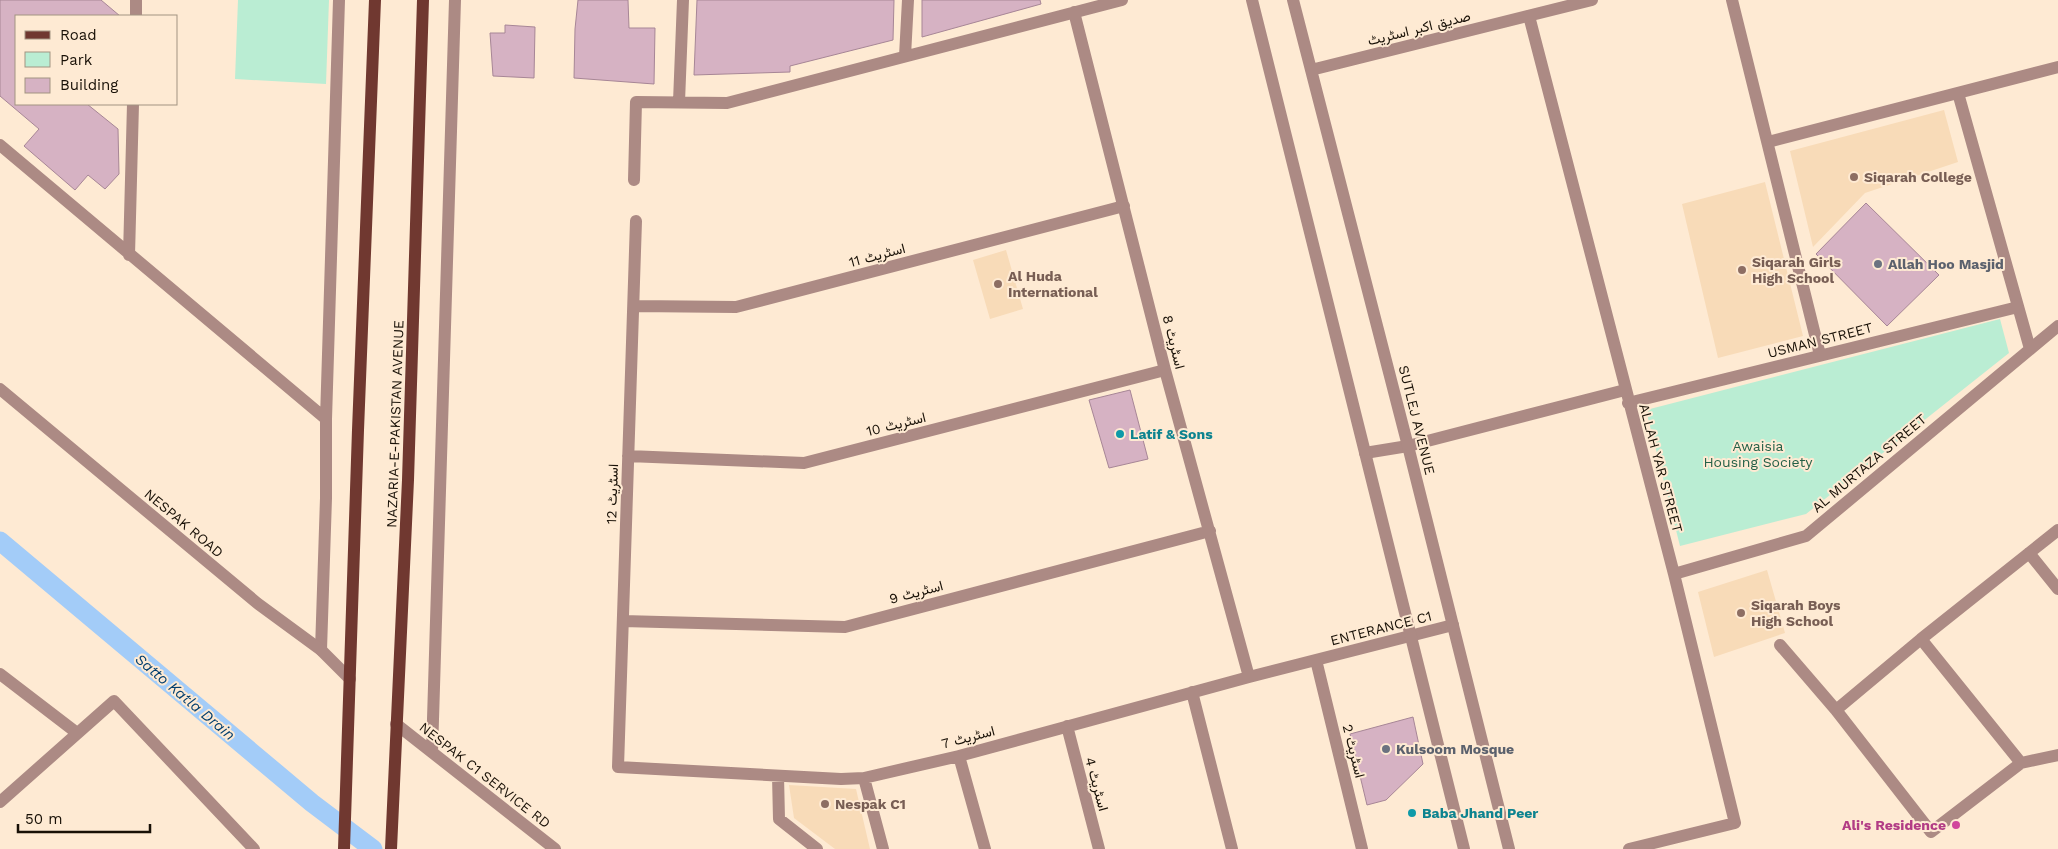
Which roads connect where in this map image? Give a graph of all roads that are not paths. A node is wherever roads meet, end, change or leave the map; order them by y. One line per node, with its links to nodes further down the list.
1 (136, 0): 14 (street)
2 (339, 0): 37 (street)
3 (375, 0): 55 (main road)
4 (423, 0): 58 (main road, NAZARIA-E-PAKISTAN AVENUE)
5 (455, 0): 61 (street)
6 (683, 0): 20 (street)
7 (908, 0): 16 (street)
8 (1122, 0): 13 (street)
9 (1252, 0): 39 (street)
10 (1292, 0): 18 (street, SUTLEJ AVENUE)
11 (1592, 0): 15 (street, صدیق اکبر اسٹریٹ)
12 (1732, 0): 22 (street)
13 (1074, 12): 16 (street); 25 (street, اسٹریٹ 8)
14 (136, 15)
15 (1529, 16): 18 (street, صدیق اکبر اسٹریٹ); 35 (street, ALLAH YAR STREET)
16 (905, 56): 20 (street)
17 (2058, 67): 19 (street)
18 (1311, 70): 38 (street, SUTLEJ AVENUE)
19 (1958, 93): 22 (street); 29 (street)
20 (679, 102): 24 (street)
21 (133, 105): 27 (street)
22 (1768, 142): 32 (street)
23 (0, 145): 27 (street)
24 (634, 180)
25 (1124, 206): 28 (street, اسٹریٹ 11); 33 (street, اسٹریٹ 8)
26 (636, 222): 28 (street, اسٹریٹ 12)
27 (129, 255): 37 (street)
28 (634, 306): 40 (street, اسٹریٹ 12)
29 (2018, 307): 31 (street); 32 (street, USMAN STREET)
30 (2058, 326): 31 (street, AL MURTAZA STREET)
31 (2030, 349): 44 (street, AL MURTAZA STREET)
32 (1820, 356): 36 (street, USMAN STREET)
33 (1165, 370): 40 (street, اسٹریٹ 10); 41 (street, اسٹریٹ 8)
34 (0, 389): 51 (street, NESPAK ROAD)
35 (1625, 390): 36 (street, ALLAH YAR STREET); 38 (street)
36 (1628, 403): 44 (street, ALLAH YAR STREET)
37 (326, 419): 51 (street)
38 (1408, 446): 39 (street); 47 (street, SUTLEJ AVENUE)
39 (1365, 453): 48 (street)
40 (628, 456): 46 (street, اسٹریٹ 12)
41 (1210, 530): 46 (street, اسٹریٹ 9); 54 (street, اسٹریٹ 8)
42 (2058, 530): 43 (street)
43 (2029, 553): 45 (street); 49 (street)
44 (1674, 574): 81 (street, ALLAH YAR STREET)
45 (2058, 589)
46 (623, 622): 65 (street, اسٹریٹ 12)
47 (1453, 625): 48 (street, ENTERANCE C1); 80 (street, SUTLEJ AVENUE)
48 (1411, 636): 52 (street, ENTERANCE C1); 79 (street)
49 (1921, 639): 57 (street); 64 (street)
50 (1780, 645): 57 (street)
51 (321, 650): 55 (street, NESPAK ROAD)
52 (1316, 660): 54 (street, اسٹریٹ 7); 78 (street, اسٹریٹ 2)
53 (0, 674): 60 (street)
54 (1249, 677): 56 (street, اسٹریٹ 7)
55 (350, 679): 70 (main road)
56 (1192, 692): 59 (street, اسٹریٹ 7); 77 (street)
57 (1836, 710): 64 (street)
58 (396, 724): 61 (street, NESPAK C1 SERVICE RD); 71 (main road, NAZARIA-E-PAKISTAN AVENUE)
59 (1067, 726): 63 (street, اسٹریٹ 7); 76 (street, اسٹریٹ 4)
60 (77, 733): 68 (street); 69 (street)
61 (432, 752): 72 (street, NESPAK C1 SERVICE RD)
62 (2058, 755): 64 (street)
63 (959, 756): 67 (street, اسٹریٹ 7); 75 (street)
64 (2021, 763)
65 (618, 767): 66 (street, اسٹریٹ 7)
66 (778, 776): 67 (street, اسٹریٹ 7); 73 (street)
67 (864, 778): 74 (street)
68 (0, 802)
69 (254, 849)
70 (344, 849)
71 (391, 849)
72 (555, 849)
73 (817, 849)
74 (883, 849)
75 (985, 849)
76 (1099, 849)
77 (1232, 849)
78 (1362, 849)
79 (1464, 849)
80 (1509, 849)
81 (1629, 849)

